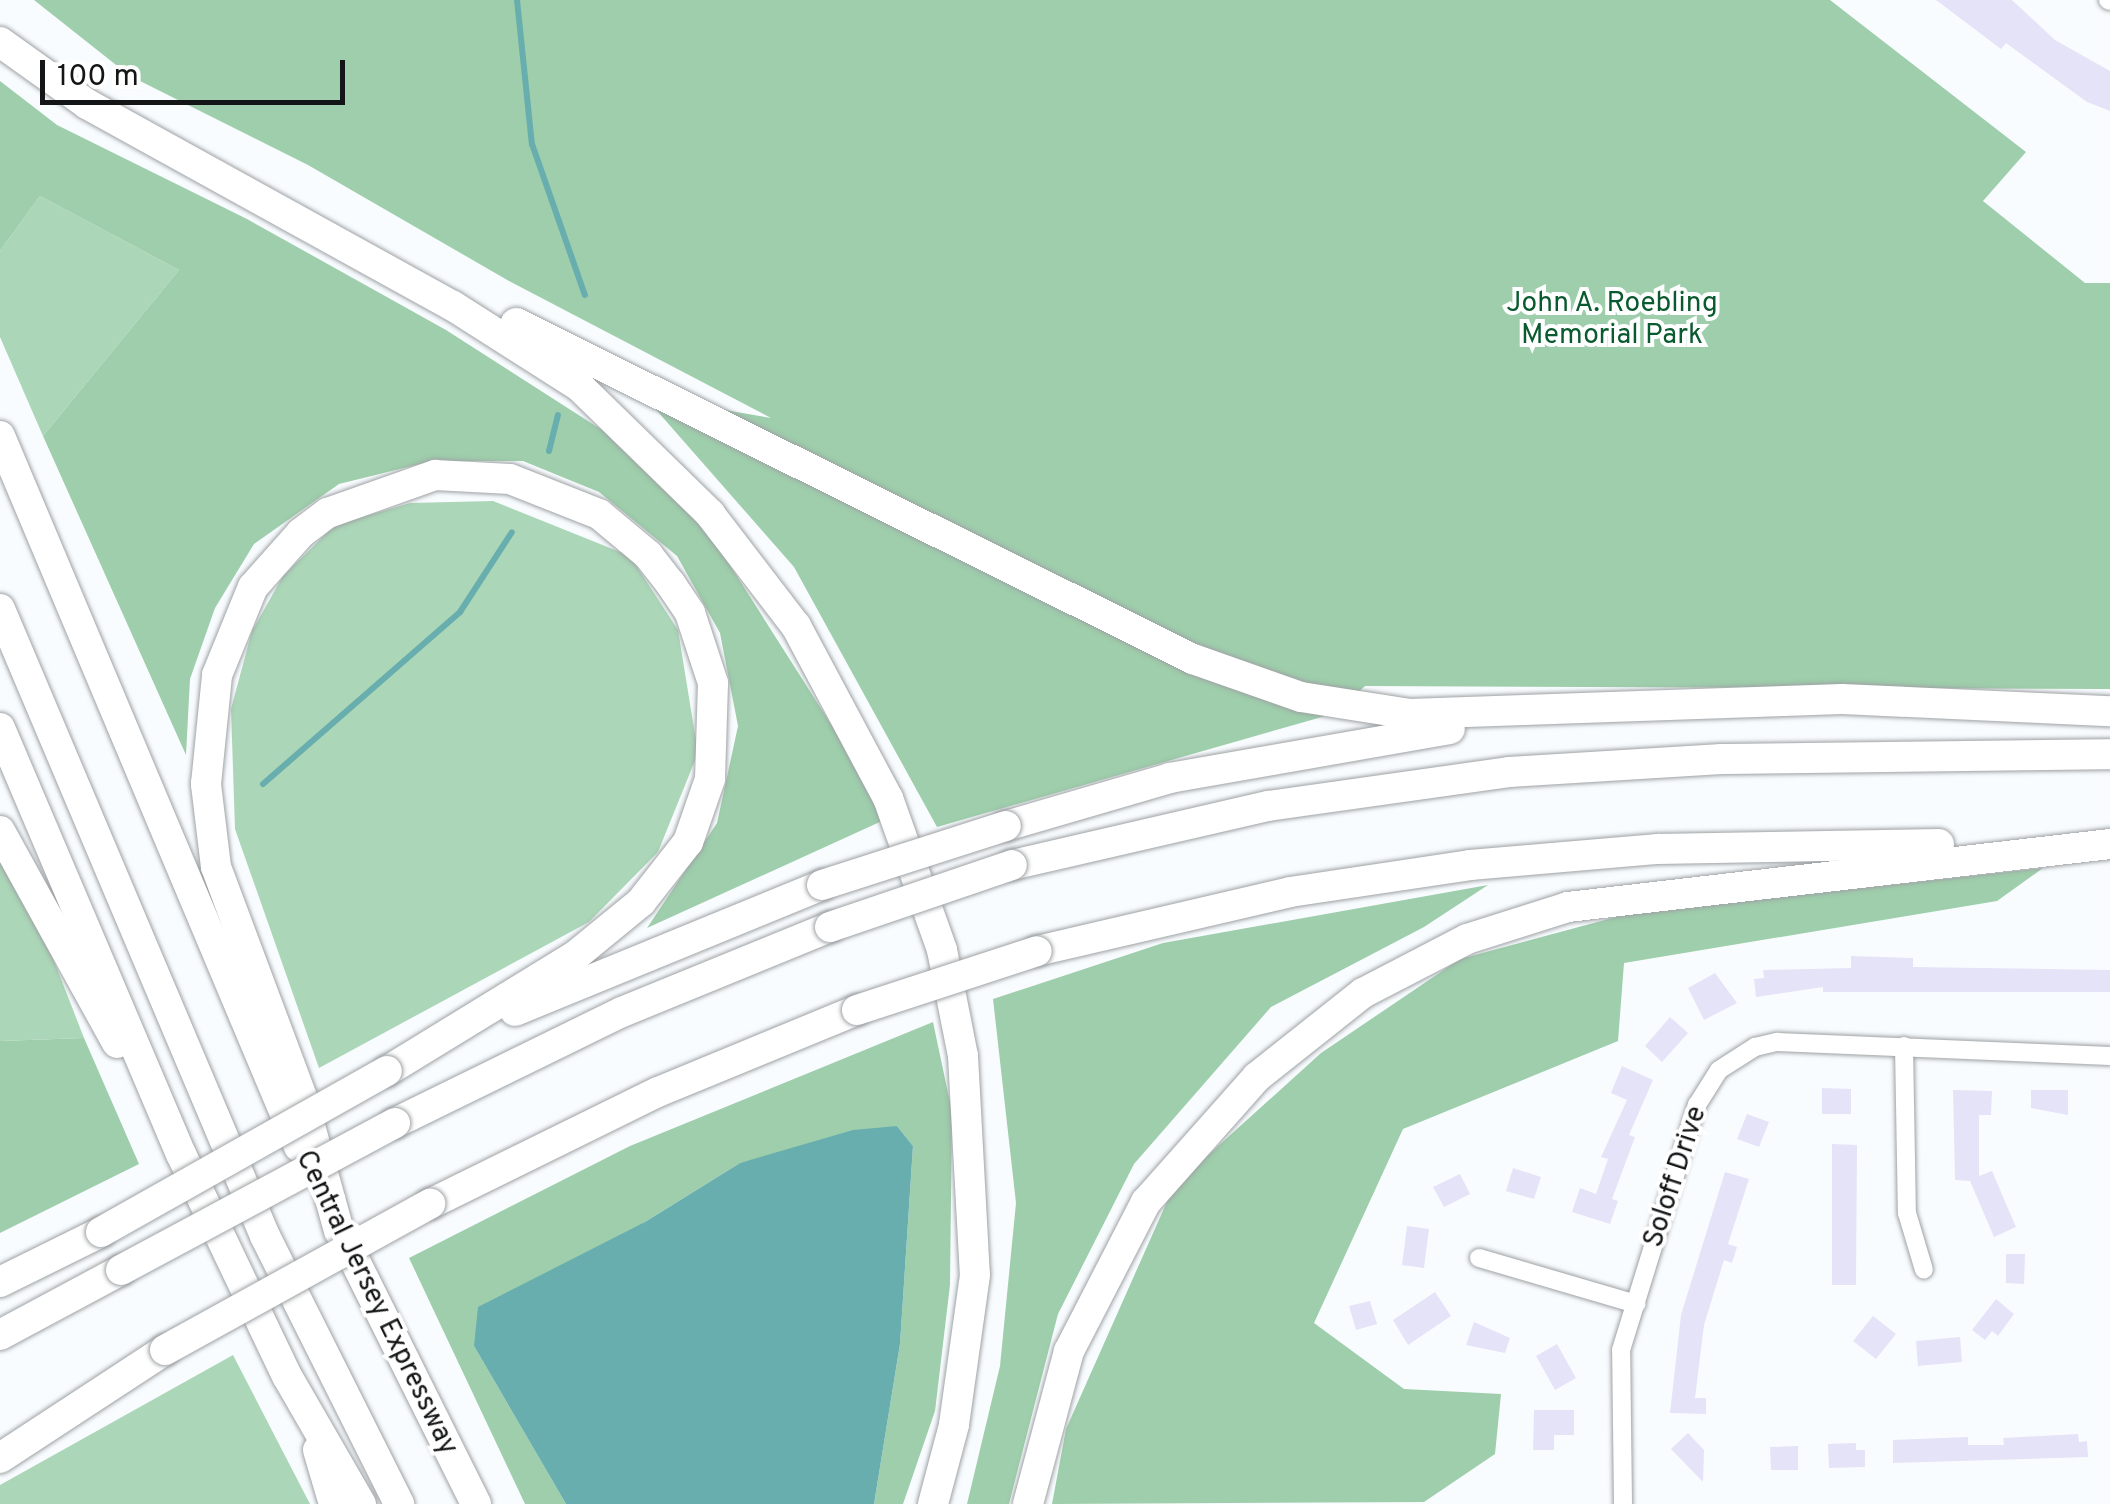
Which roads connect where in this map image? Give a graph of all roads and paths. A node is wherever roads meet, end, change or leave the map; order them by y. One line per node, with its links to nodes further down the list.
1 (0, 42): 2 (highway)
2 (319, 232): 5 (highway); 31 (highway)
3 (0, 436): 14 (highway)
4 (0, 608): 29 (highway)
5 (1587, 708): 6 (highway); 11 (highway, bridge)
6 (2110, 711)
7 (0, 728): 15 (highway)
8 (2110, 754): 22 (highway, bridge)
9 (0, 831): 15 (highway)
10 (2110, 843): 23 (highway, bridge); 32 (highway)
11 (442, 1041): 14 (highway); 16 (highway, bridge)
12 (1904, 1046): 13 (street, Soloff Drive); 19 (street); 21 (street, Soloff Drive)
13 (2110, 1056)
14 (290, 1099): 30 (highway, Central Jersey Expressway)
15 (181, 1154): 24 (highway)
16 (101, 1232): 18 (highway); 20 (highway)
17 (1479, 1258): 21 (street)
18 (0, 1264)
19 (1924, 1270)
20 (0, 1282)
21 (1636, 1304): 33 (street, Soloff Drive)
22 (0, 1334)
23 (165, 1350): 25 (highway); 26 (highway)
24 (308, 1414): 27 (highway); 28 (highway)
25 (0, 1434)
26 (0, 1458)
27 (334, 1504)
28 (360, 1504)
29 (399, 1504)
30 (476, 1504)
31 (933, 1504)
32 (1028, 1504)
33 (1623, 1504)

